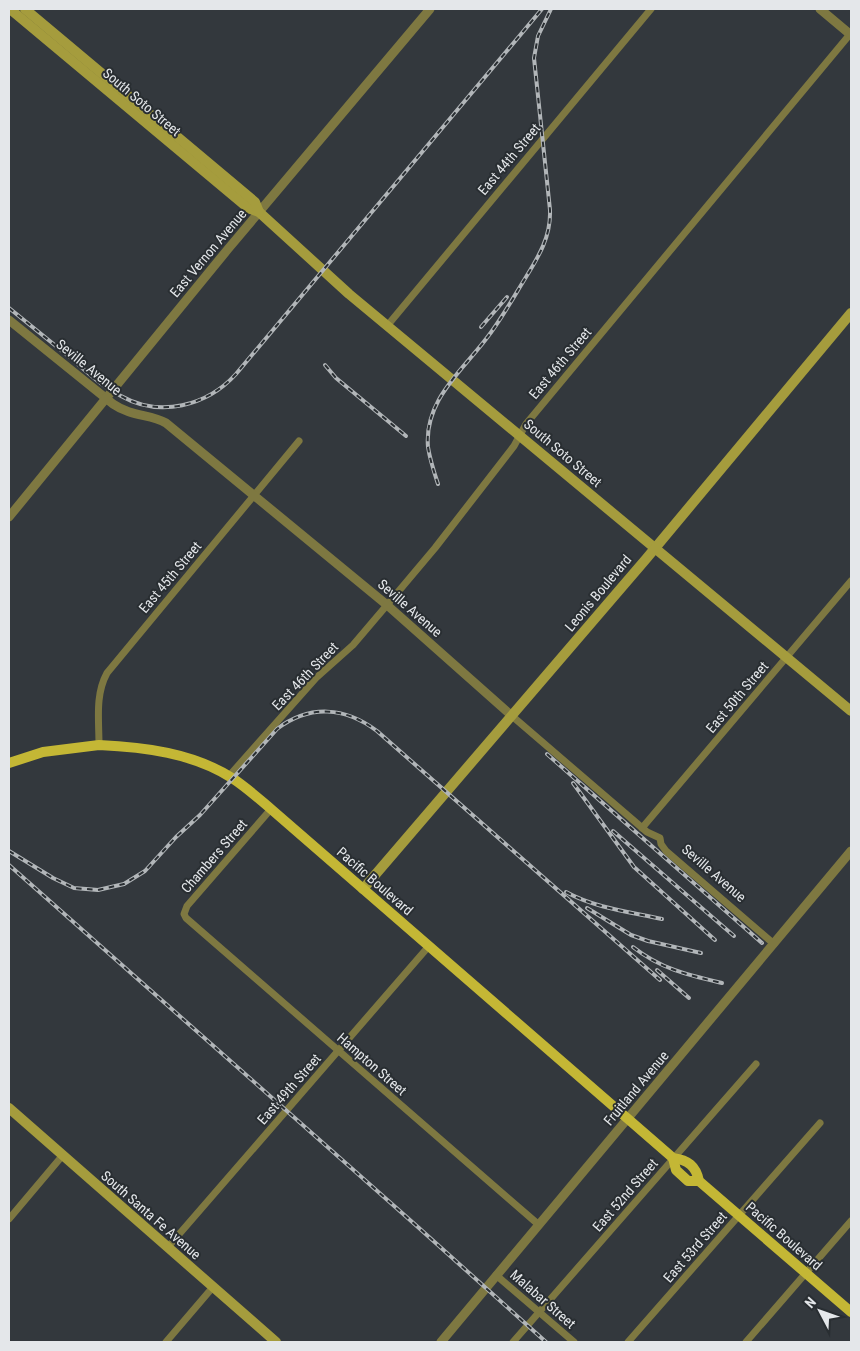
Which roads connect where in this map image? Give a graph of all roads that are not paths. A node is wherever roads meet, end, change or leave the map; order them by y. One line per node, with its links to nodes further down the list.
1 (10, 9): 7 (main road, South Soto Street)
2 (25, 9): 7 (main road, South Soto Street)
3 (430, 9): 8 (street, East Vernon Avenue)
4 (651, 9): 11 (street, East 44th Street)
5 (820, 9): 6 (street)
6 (851, 34): 13 (street, East 46th Street)
7 (160, 129): 8 (main road, South Soto Street)
8 (259, 212): 11 (main road, South Soto Street); 12 (street, East Vernon Avenue)
9 (851, 313): 17 (main road, Leonis Boulevard)
10 (9, 320): 12 (street, Seville Avenue)
11 (387, 326): 13 (main road, South Soto Street)
12 (106, 399): 15 (street, Seville Avenue); 16 (street, East Vernon Avenue)
13 (520, 435): 17 (main road, South Soto Street); 19 (street, East 46th Street)
14 (299, 441): 15 (street, East 45th Street)
15 (253, 495): 19 (street, Seville Avenue); 23 (street, East 45th Street)
16 (9, 517)
17 (655, 548): 20 (main road, South Soto Street); 22 (main road, Leonis Boulevard)
18 (851, 582): 20 (street, East 50th Street)
19 (387, 606): 22 (street, Seville Avenue); 25 (street, East 46th Street)
20 (787, 658): 21 (main road, South Soto Street); 27 (street, East 50th Street)
21 (851, 711)
22 (512, 716): 27 (street, Seville Avenue); 29 (main road, Leonis Boulevard)
23 (99, 745): 24 (main road, Pacific Boulevard); 25 (main road, Pacific Boulevard)
24 (9, 763)
25 (229, 776): 26 (main road, Pacific Boulevard)
26 (271, 809): 29 (main road, Pacific Boulevard); 30 (street, Chambers Street)
27 (642, 828): 31 (street, Seville Avenue)
28 (851, 851): 31 (street, Fruitland Avenue)
29 (363, 889): 32 (main road, Pacific Boulevard)
30 (189, 921): 33 (street, Hampton Street)
31 (774, 944): 36 (street, Fruitland Avenue)
32 (429, 946): 33 (street, East 49th Street); 36 (main road, Pacific Boulevard)
33 (338, 1051): 43 (street, Hampton Street); 44 (street, East 49th Street)
34 (756, 1064): 39 (street, East 52nd Street)
35 (9, 1108): 38 (main road, South Santa Fe Avenue)
36 (628, 1119): 39 (main road, Pacific Boulevard); 43 (street, Fruitland Avenue)
37 (820, 1123): 40 (street, East 53rd Street)
38 (63, 1156): 41 (street); 44 (main road, South Santa Fe Avenue)
39 (673, 1158): 40 (main road, Pacific Boulevard); 48 (street, East 52nd Street)
40 (740, 1215): 45 (main road, Pacific Boulevard); 55 (street, East 53rd Street)
41 (9, 1219)
42 (851, 1221): 45 (street)
43 (539, 1225): 46 (street, Fruitland Avenue)
44 (168, 1247): 47 (main road, South Santa Fe Avenue)
45 (806, 1272): 49 (main road, Pacific Boulevard); 56 (street)
46 (496, 1275): 48 (street, Malabar Street); 52 (street, Fruitland Avenue)
47 (213, 1287): 50 (street); 51 (main road, South Santa Fe Avenue)
48 (539, 1312): 53 (street, East 52nd Street); 54 (street, Malabar Street)
49 (851, 1312)
50 (166, 1342)
51 (276, 1342)
52 (441, 1342)
53 (513, 1342)
54 (574, 1342)
55 (628, 1342)
56 (746, 1342)

